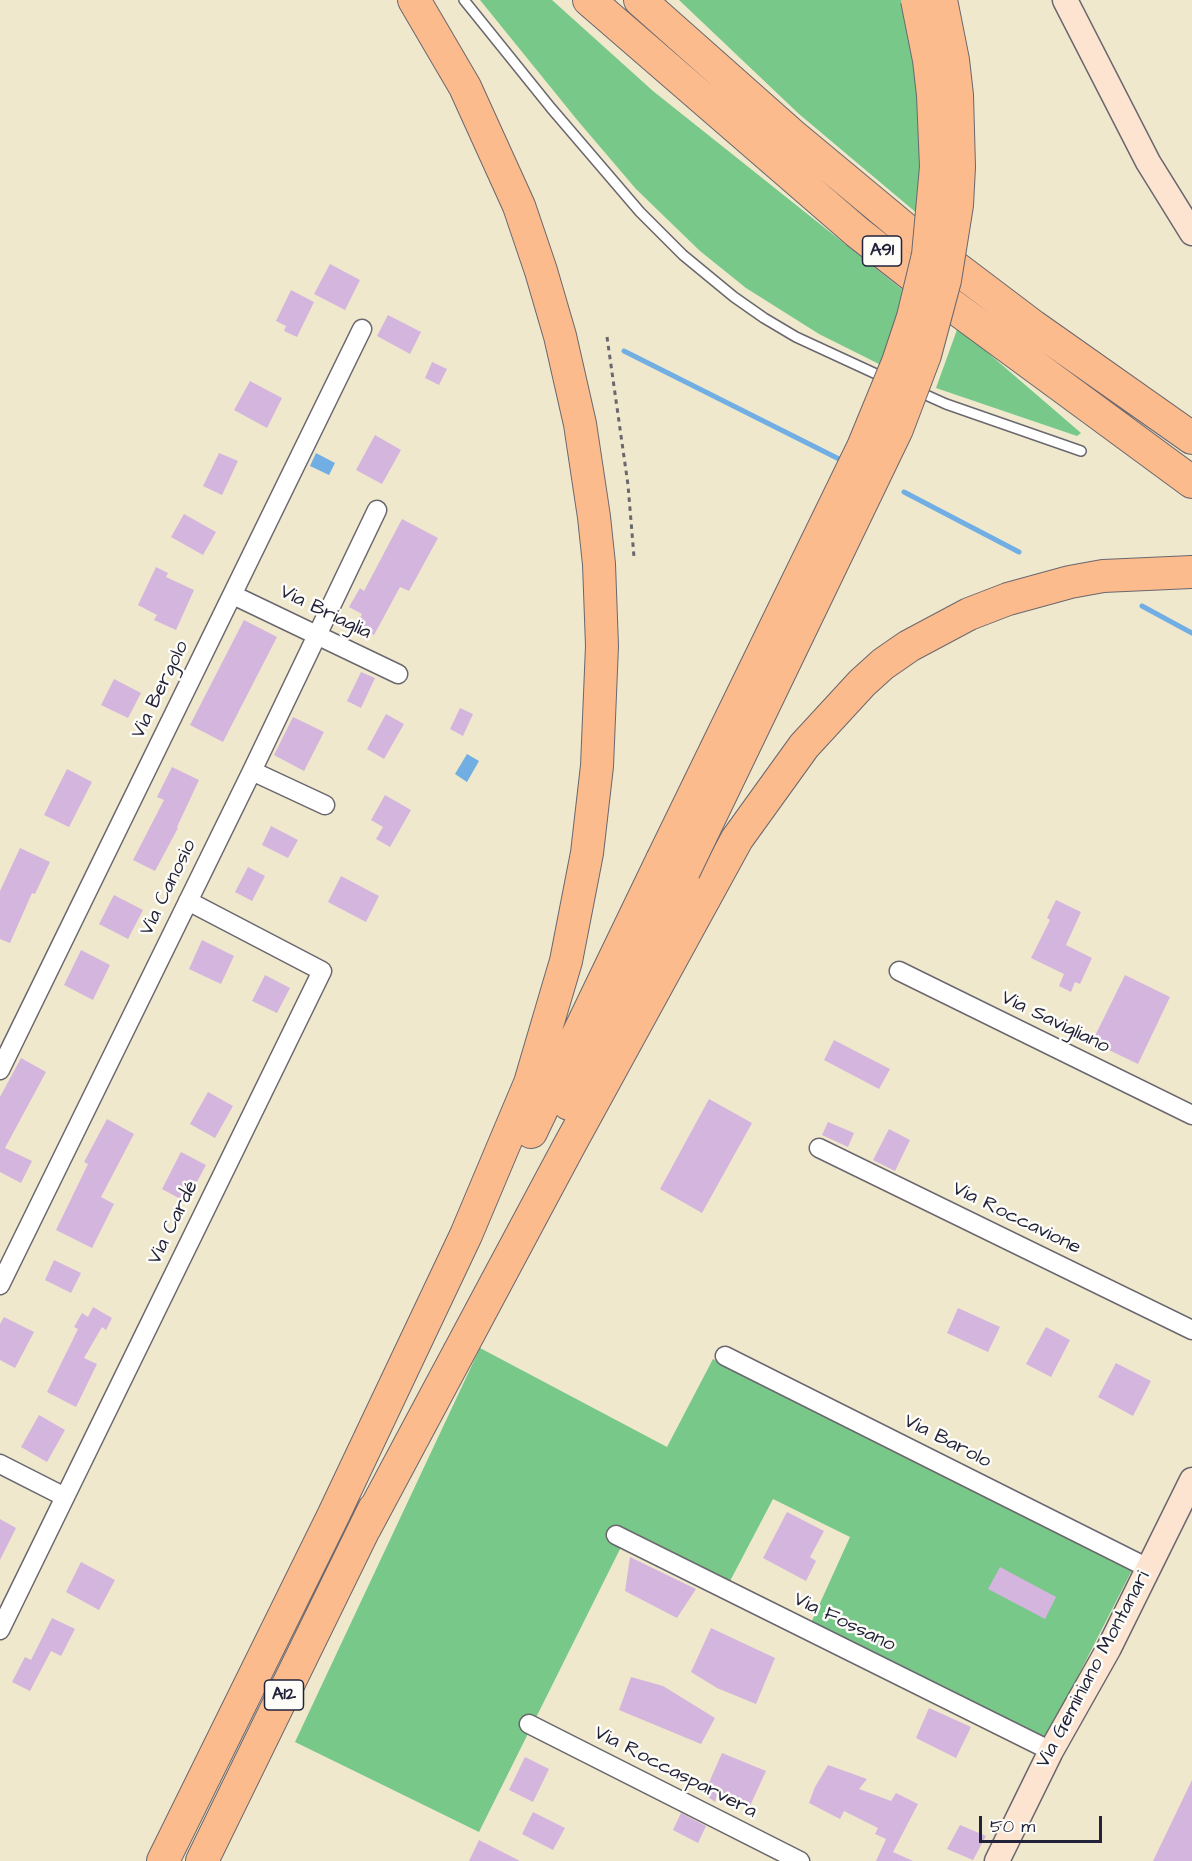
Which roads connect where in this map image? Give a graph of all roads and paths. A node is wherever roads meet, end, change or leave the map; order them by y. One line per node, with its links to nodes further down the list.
1 (414, 0): 34 (highway)
2 (464, 0): 12 (lane)
3 (589, 0): 13 (highway, A91)
4 (640, 0): 11 (highway, A91)
5 (917, 0): 22 (highway, bridge)
6 (941, 0): 22 (highway, bridge)
7 (1065, 0): 8 (street)
8 (1192, 234)
9 (362, 329): 17 (street, Via Bergolo)
10 (607, 337): 15 (path)
11 (1192, 438)
12 (1081, 451)
13 (1192, 482)
14 (377, 510): 18 (street, Via Canosio)
15 (634, 557)
16 (1192, 572): 35 (highway)
17 (233, 595): 18 (street, Via Briaglia); 25 (street, Via Bergolo)
18 (318, 634): 19 (street, Via Briaglia); 20 (street, Via Canosio)
19 (398, 674)
20 (252, 771): 21 (street); 23 (street, Via Canosio)
21 (325, 805)
22 (673, 866): 34 (highway); 35 (highway)
23 (188, 901): 28 (street, Via Canosio); 33 (street, Via Cardé)
24 (899, 971): 26 (street, Via Savigliano)
25 (0, 1070)
26 (1192, 1115)
27 (819, 1148): 29 (street, Via Roccavione)
28 (0, 1285)
29 (1192, 1330)
30 (725, 1356): 37 (street, Via Barolo)
31 (0, 1464): 33 (street)
32 (1192, 1480): 37 (street, Via Geminiano Montanari)
33 (65, 1497): 38 (street, Via Cardé)
34 (333, 1516): 41 (highway, A12)
35 (365, 1528): 42 (highway, A12)
36 (616, 1535): 40 (street, Via Fossano)
37 (1148, 1568): 40 (street, Via Geminiano Montanari)
38 (0, 1630)
39 (529, 1724): 43 (street, Via Roccasparvera)
40 (1051, 1750): 44 (street, Via Geminiano Montanari)
41 (164, 1861)
42 (202, 1861)
43 (800, 1861)
44 (997, 1861)

